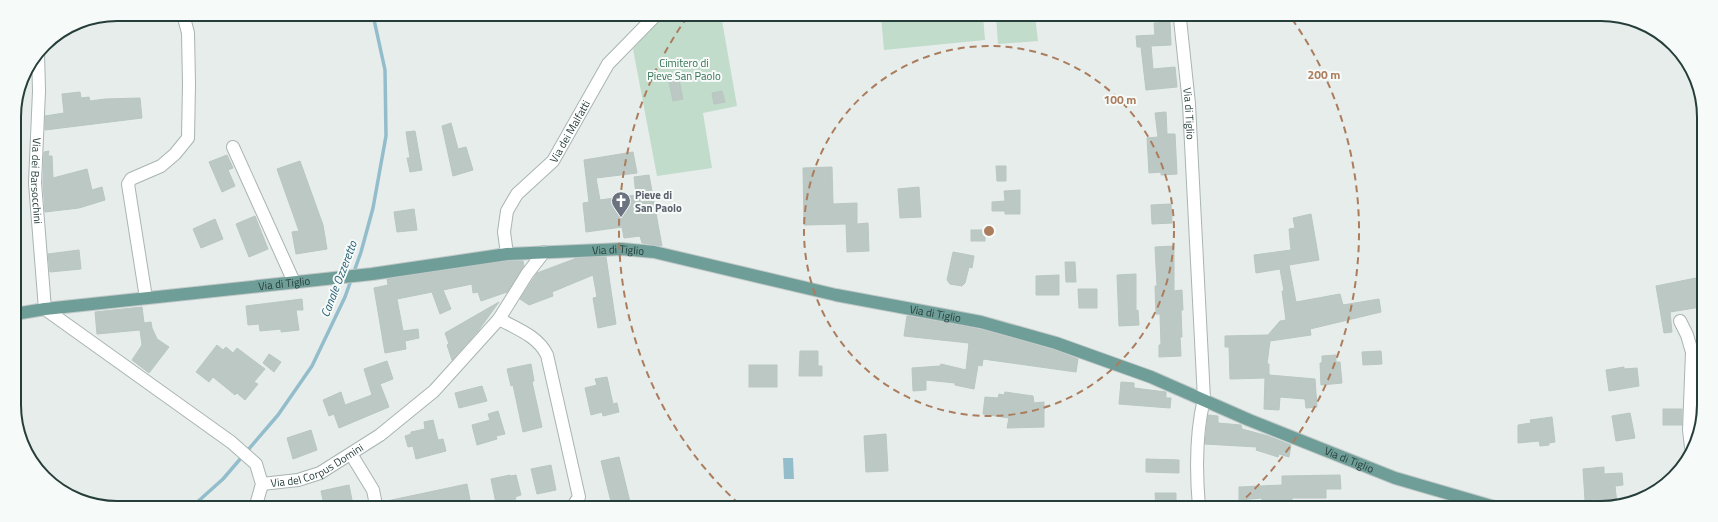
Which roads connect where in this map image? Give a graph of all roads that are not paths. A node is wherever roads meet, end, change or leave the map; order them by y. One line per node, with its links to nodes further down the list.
1 (185, 21): 9 (street)
2 (650, 21): 7 (street, Via dei Malfatti)
3 (1180, 21): 14 (street, Via di Tiglio)
4 (38, 63): 10 (street, Via dei Barsocchini)
5 (233, 147): 8 (street)
6 (544, 252): 7 (main road, Via di Tiglio); 12 (street, Via del Corpus Domini); 14 (main road, Via di Tiglio)
7 (507, 254): 8 (main road, Via di Tiglio)
8 (294, 282): 9 (main road, Via di Tiglio)
9 (146, 298): 10 (main road, Via di Tiglio)
10 (45, 309): 11 (main road, Via di Tiglio); 17 (street, Via del Corpus Domini)
11 (21, 313)
12 (499, 319): 16 (street, Via del Corpus Domini); 20 (street)
13 (1680, 321): 15 (street)
14 (1204, 400): 21 (street); 22 (main road, Via di Tiglio)
15 (1690, 441)
16 (351, 454): 17 (street, Via del Corpus Domini); 19 (street)
17 (262, 484): 18 (street)
18 (257, 501)
19 (375, 501)
20 (576, 501)
21 (1199, 501)
22 (1474, 501)

